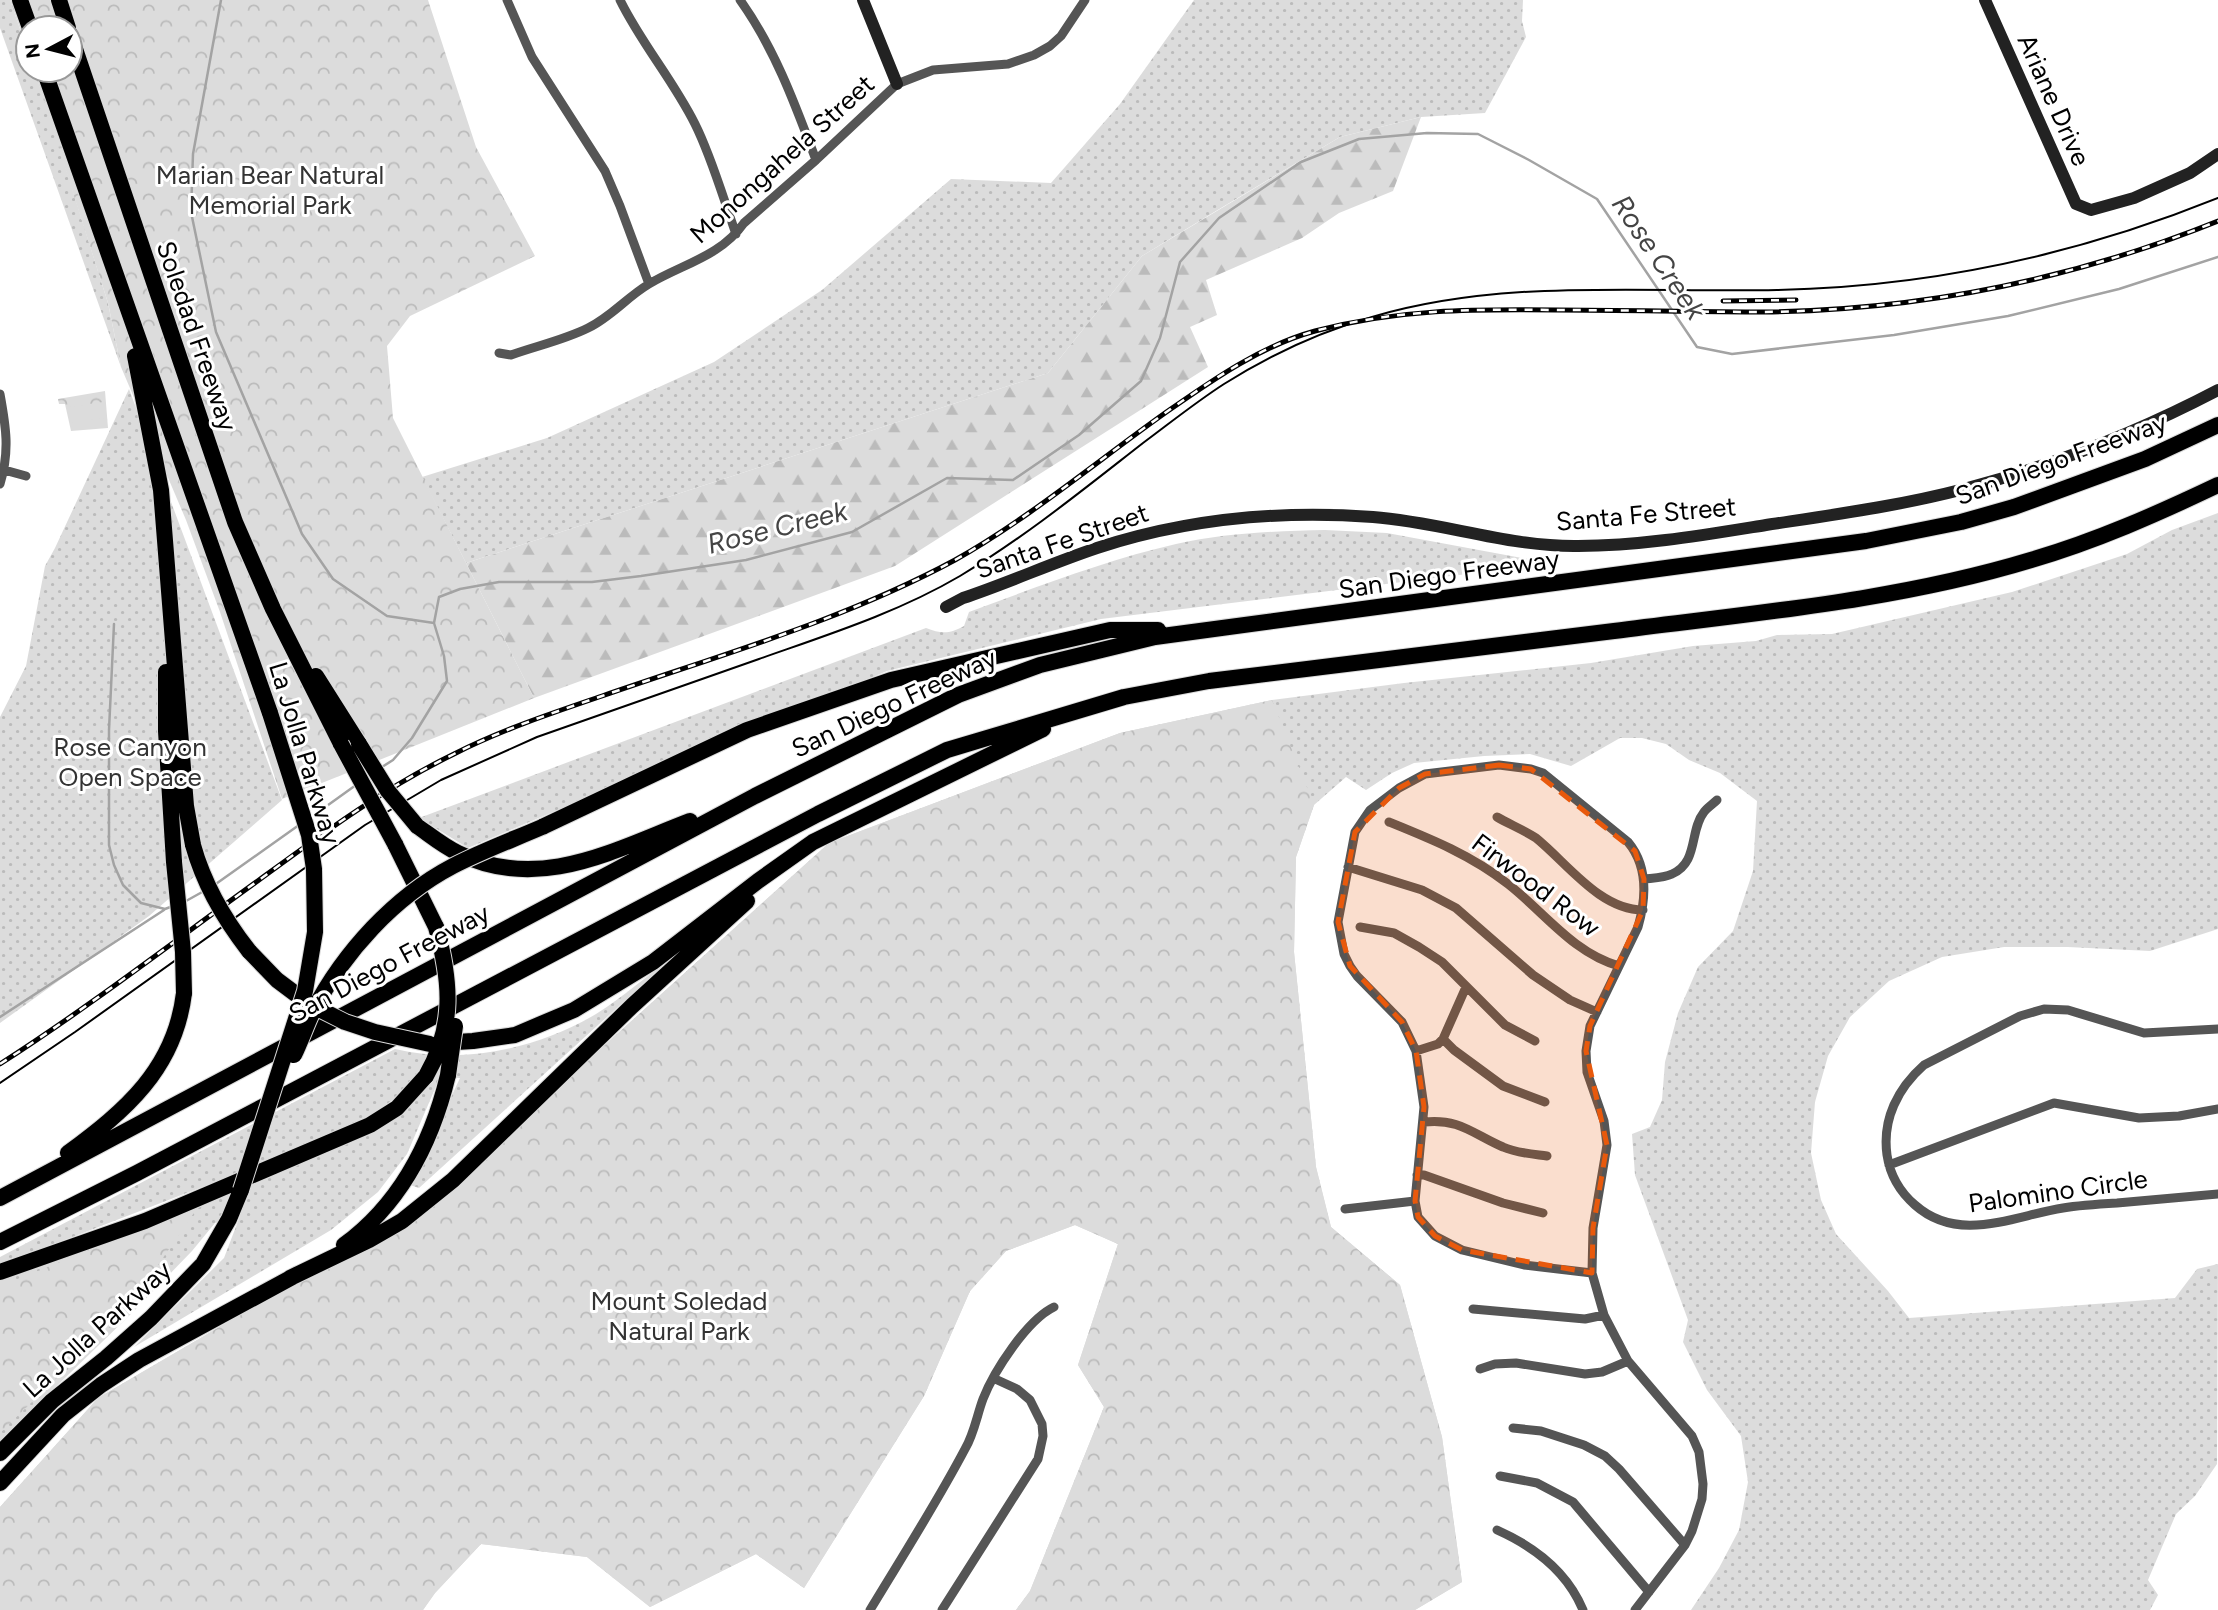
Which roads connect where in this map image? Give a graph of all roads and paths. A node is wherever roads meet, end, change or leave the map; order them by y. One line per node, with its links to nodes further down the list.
1 (507, 0): 13 (street)
2 (620, 0): 12 (street)
3 (740, 0): 11 (street)
4 (863, 0): 9 (street)
5 (1085, 0): 9 (street, Monongahela Street)
6 (1985, 0): 10 (street, Ariane Drive)
7 (84, 76): 25 (highway, Soledad Freeway)
8 (49, 84): 14 (highway)
9 (897, 84): 11 (street, Monongahela Street)
10 (2218, 155)
11 (816, 160): 12 (street, Monongahela Street)
12 (736, 234): 13 (street, Monongahela Street)
13 (649, 284): 15 (street, Monongahela Street)
14 (129, 315): 23 (highway); 48 (highway, La Jolla Parkway, bridge)
15 (499, 352)
16 (2218, 390): 24 (street, Santa Fe Street)
17 (0, 394): 19 (street)
18 (2218, 425): 26 (highway, San Diego Freeway)
19 (2, 469): 20 (street); 21 (street)
20 (26, 476)
21 (0, 484)
22 (2218, 485): 27 (highway)
23 (170, 592): 32 (highway, bridge); 52 (highway, bridge)
24 (946, 607)
25 (273, 609): 28 (highway, bridge); 36 (highway, La Jolla Parkway, bridge)
26 (1219, 629): 28 (highway, San Diego Freeway); 48 (highway, bridge)
27 (1090, 706): 32 (highway); 58 (highway)
28 (754, 796): 52 (highway, San Diego Freeway)
29 (1717, 800): 34 (street)
30 (1497, 817): 35 (street)
31 (1389, 822): 38 (street, Firwood Row)
32 (813, 842): 61 (highway)
33 (1348, 867): 34 (street); 40 (street); 44 (street)
34 (1644, 879): 35 (street)
35 (1643, 910): 38 (street)
36 (436, 927): 59 (highway, bridge); 61 (highway, La Jolla Parkway, bridge)
37 (1360, 928): 39 (street)
38 (1619, 966): 40 (street)
39 (1466, 987): 42 (street); 43 (street)
40 (1597, 1012): 60 (street)
41 (2218, 1028): 50 (street)
42 (1443, 1039): 44 (street); 45 (street)
43 (1535, 1041)
44 (1416, 1051): 47 (street)
45 (1545, 1102)
46 (2218, 1109): 50 (street)
47 (1424, 1122): 49 (street); 51 (street)
48 (257, 1141): 69 (highway, La Jolla Parkway, bridge)
49 (1547, 1156)
50 (1889, 1165): 53 (street, Palomino Circle)
51 (1417, 1175): 55 (street); 57 (street)
52 (23, 1186): 54 (highway, San Diego Freeway)
53 (2218, 1194)
54 (0, 1198)
55 (1415, 1201): 56 (street); 60 (street)
56 (1345, 1209)
57 (1543, 1213)
58 (0, 1242)
59 (0, 1272)
60 (1592, 1273): 64 (street)
61 (290, 1278): 71 (highway, La Jolla Parkway)
62 (1054, 1307): 67 (street)
63 (1473, 1310): 64 (street)
64 (1604, 1315): 65 (street)
65 (1628, 1361): 66 (street); 73 (street)
66 (1479, 1369)
67 (993, 1378): 75 (street); 76 (street)
68 (1513, 1427): 73 (street)
69 (0, 1453)
70 (1500, 1476): 74 (street)
71 (0, 1483)
72 (1497, 1530): 77 (street)
73 (1685, 1545): 74 (street)
74 (1649, 1592): 78 (street)
75 (870, 1610)
76 (943, 1610)
77 (1583, 1610)
78 (1635, 1610)

